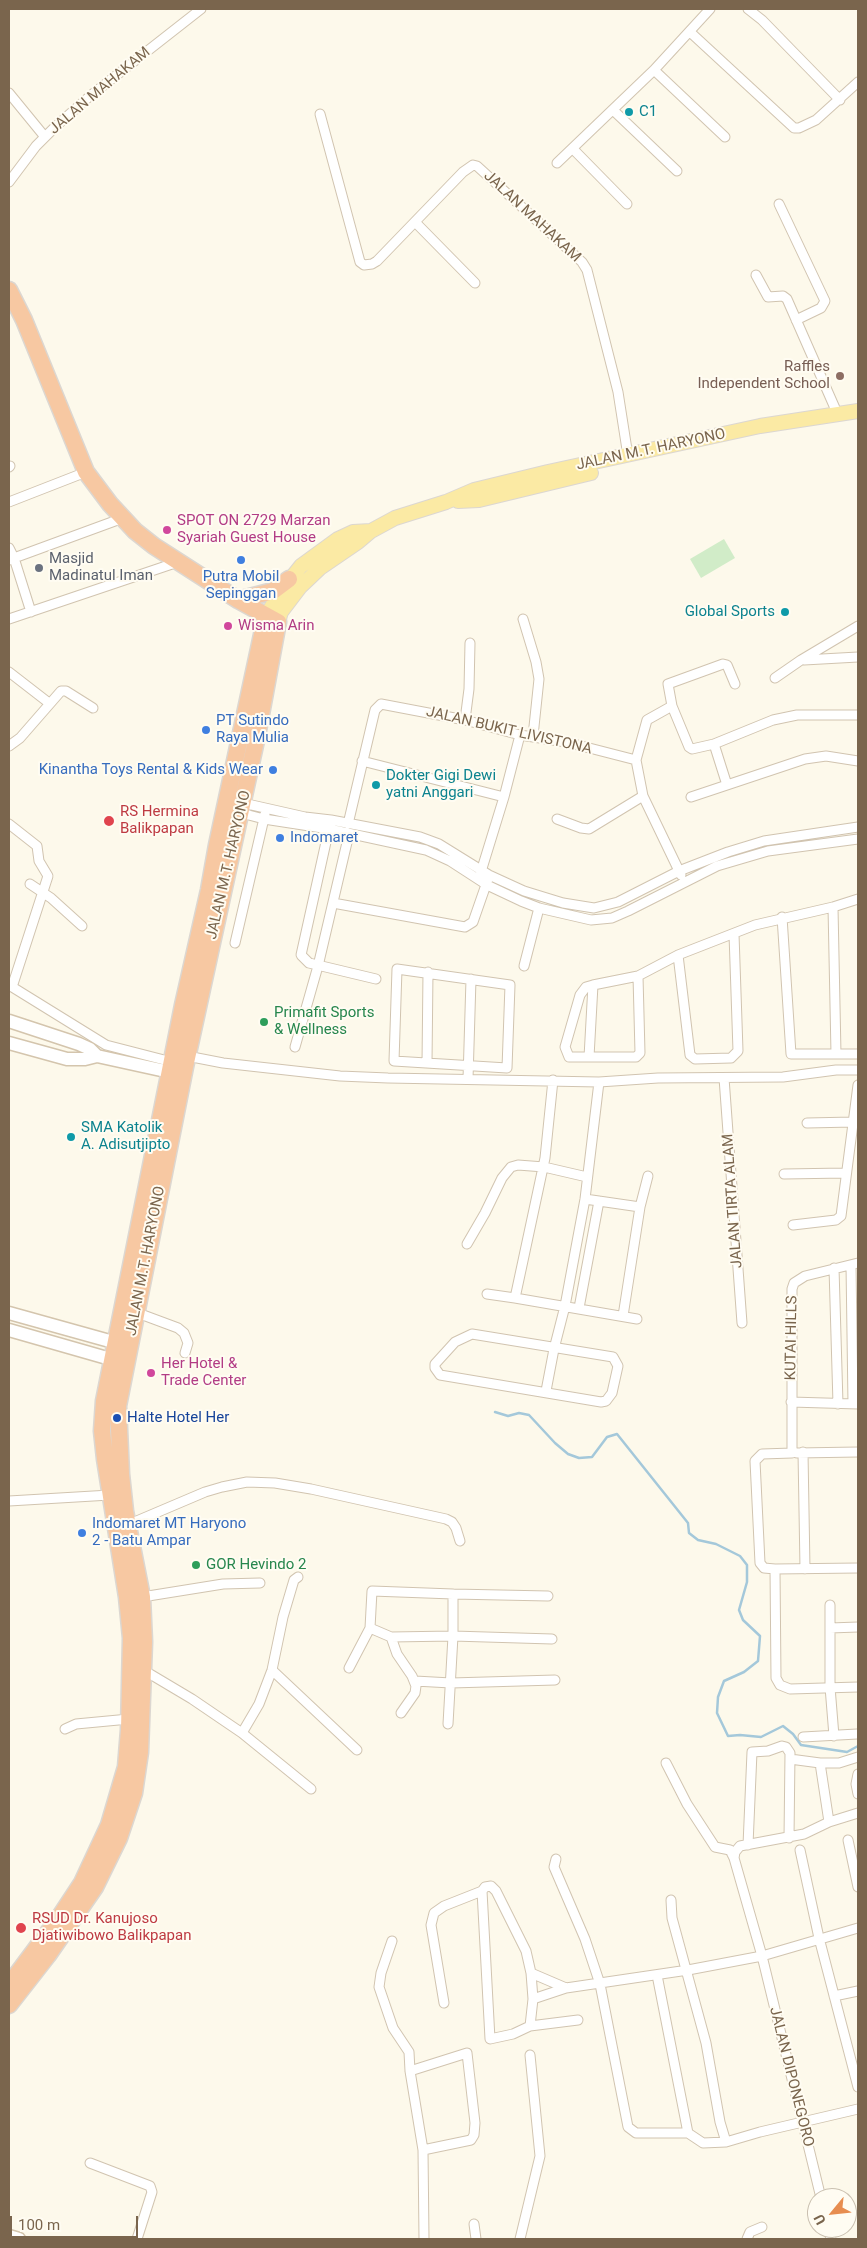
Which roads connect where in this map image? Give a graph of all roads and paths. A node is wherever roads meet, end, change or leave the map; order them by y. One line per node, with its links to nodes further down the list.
1 (201, 9): 13 (street, JALAN MAHAKAM)
2 (710, 9): 6 (street)
3 (748, 9): 5 (street)
4 (757, 9): 5 (street)
5 (762, 20): 10 (street)
6 (690, 32): 7 (street); 10 (street)
7 (654, 70): 11 (street); 14 (street)
8 (858, 82): 10 (street)
9 (9, 93): 13 (street)
10 (840, 100)
11 (614, 110): 15 (street); 17 (street)
12 (320, 114): 21 (street, JALAN MAHAKAM)
13 (45, 137): 18 (street, JALAN MAHAKAM)
14 (725, 137)
15 (574, 149): 16 (street); 19 (street)
16 (557, 163)
17 (677, 171)
18 (9, 182)
19 (627, 204)
20 (779, 204): 25 (street)
21 (416, 223): 23 (street); 29 (street, JALAN MAHAKAM)
22 (756, 274): 25 (street)
23 (475, 282)
24 (9, 290): 30 (highway)
25 (796, 320): 27 (street)
26 (858, 411): 27 (main road, JALAN M.T. HARYONO)
27 (838, 415): 29 (main road, JALAN M.T. HARYONO)
28 (858, 419): 29 (main road, JALAN M.T. HARYONO)
29 (620, 460): 33 (main road, JALAN M.T. HARYONO)
30 (86, 472): 31 (street); 32 (highway)
31 (9, 502)
32 (123, 518): 35 (street); 36 (highway)
33 (370, 531): 37 (main road, JALAN M.T. HARYONO); 41 (main road, JALAN M.T. HARYONO)
34 (9, 548): 35 (street)
35 (11, 559): 39 (street)
36 (178, 562): 38 (highway); 39 (street)
37 (289, 579): 38 (highway); 41 (main road, JALAN M.T. HARYONO)
38 (238, 600): 41 (highway); 45 (highway)
39 (31, 612): 40 (street)
40 (9, 618)
41 (272, 619): 45 (highway, JALAN M.T. HARYONO); 67 (highway, JALAN M.T. HARYONO)
42 (523, 620): 57 (street)
43 (858, 626): 47 (street)
44 (470, 643): 55 (street)
45 (259, 644): 110 (highway, JALAN M.T. HARYONO)
46 (858, 657): 47 (street)
47 (801, 660): 49 (street)
48 (9, 672): 51 (street)
49 (775, 678)
50 (735, 684): 52 (street)
51 (49, 703): 53 (street); 59 (street)
52 (672, 706): 58 (street); 60 (street)
53 (93, 708)
54 (858, 715): 58 (street)
55 (464, 720): 56 (street, JALAN BUKIT LIVISTONA); 61 (street, JALAN BUKIT LIVISTONA)
56 (520, 735): 57 (street, JALAN BUKIT LIVISTONA); 65 (street)
57 (533, 736): 60 (street, JALAN BUKIT LIVISTONA)
58 (714, 744): 63 (street)
59 (9, 746)
60 (636, 760): 64 (street)
61 (362, 761): 65 (street); 74 (street)
62 (858, 761): 63 (street)
63 (727, 785): 66 (street)
64 (643, 796): 70 (street); 77 (street)
65 (504, 797): 78 (street)
66 (691, 797)
67 (242, 808): 68 (street); 69 (street); 110 (highway, JALAN M.T. HARYONO)
68 (266, 808): 69 (street); 72 (street)
69 (264, 819): 72 (street); 93 (street)
70 (557, 819)
71 (9, 824): 83 (street)
72 (330, 824): 74 (street); 95 (street)
73 (858, 827): 77 (street)
74 (345, 828): 75 (street); 85 (street)
75 (361, 832): 78 (street); 79 (street)
76 (858, 839): 80 (street)
77 (678, 871): 80 (street); 88 (street)
78 (486, 873): 79 (street); 82 (street); 88 (street)
79 (478, 880): 82 (street)
80 (684, 882): 90 (street)
81 (30, 884): 83 (street)
82 (487, 885): 85 (street); 87 (street)
83 (43, 893): 91 (street); 102 (street)
84 (858, 899): 86 (street)
85 (333, 903): 95 (street)
86 (833, 907): 89 (street); 106 (street)
87 (539, 908): 90 (street); 96 (street)
88 (594, 908): 90 (street)
89 (782, 917): 92 (street); 106 (street)
90 (591, 920)
91 (82, 926)
92 (734, 934): 94 (street); 94 (street)
93 (236, 943)
94 (678, 955): 98 (street)
95 (318, 966): 99 (street); 105 (street)
96 (524, 966)
97 (428, 972): 100 (street); 111 (street); 111 (street)
98 (638, 976): 101 (street); 109 (street)
99 (376, 979)
100 (471, 979): 112 (street); 112 (street)
101 (593, 985): 109 (street); 109 (street)
102 (11, 986): 110 (street)
103 (9, 1021): 108 (street)
104 (9, 1043): 108 (street)
105 (295, 1047)
106 (836, 1054): 107 (street)
107 (858, 1054)
108 (97, 1056): 110 (street)
109 (589, 1057)
110 (176, 1063): 115 (street); 137 (highway, JALAN M.T. HARYONO); 144 (highway, JALAN M.T. HARYONO)
111 (427, 1063): 112 (street)
112 (468, 1065): 115 (street)
113 (858, 1070): 114 (street)
114 (724, 1078): 117 (street); 141 (street, JALAN TIRTA ALAM)
115 (468, 1079): 116 (street)
116 (553, 1080): 117 (street); 121 (street)
117 (599, 1082): 125 (street)
118 (858, 1085): 119 (street)
119 (853, 1122): 120 (street); 122 (street)
120 (807, 1123)
121 (544, 1167): 125 (street); 130 (street); 134 (street)
122 (845, 1173): 123 (street); 129 (street)
123 (784, 1174)
124 (648, 1176): 128 (street)
125 (587, 1177): 126 (street)
126 (584, 1199): 127 (street); 135 (street)
127 (599, 1201): 128 (street); 136 (street)
128 (640, 1207): 139 (street)
129 (793, 1225)
130 (466, 1244)
131 (854, 1264): 132 (street, KUTAI HILLS); 152 (street)
132 (834, 1268): 150 (street, KUTAI HILLS); 151 (street)
133 (487, 1294): 134 (street)
134 (515, 1298): 135 (street)
135 (565, 1306): 136 (street); 146 (street)
136 (579, 1308): 139 (street)
137 (135, 1312): 144 (highway, JALAN M.T. HARYONO); 147 (street)
138 (9, 1313): 143 (street)
139 (623, 1316): 140 (street)
140 (637, 1319)
141 (742, 1323)
142 (9, 1330): 145 (street)
143 (69, 1330): 144 (street); 145 (street)
144 (122, 1344): 148 (highway, JALAN M.T. HARYONO)
145 (66, 1346): 148 (street)
146 (554, 1349): 149 (street); 149 (street); 149 (street)
147 (184, 1353)
148 (119, 1362): 156 (highway, JALAN M.T. HARYONO); 158 (highway, JALAN M.T. HARYONO)
149 (546, 1391)
150 (791, 1402): 151 (street, KUTAI HILLS); 155 (street, KUTAI HILLS)
151 (838, 1404): 152 (street, KUTAI HILLS)
152 (856, 1404)
153 (803, 1452): 154 (street); 155 (street); 162 (street)
154 (858, 1452)
155 (792, 1453): 161 (street)
156 (110, 1495): 157 (street); 158 (highway, JALAN M.T. HARYONO)
157 (9, 1501)
158 (122, 1526): 159 (street); 167 (highway, JALAN M.T. HARYONO); 184 (highway, JALAN M.T. HARYONO)
159 (460, 1541)
160 (858, 1568): 162 (street)
161 (775, 1569): 162 (street); 181 (street)
162 (805, 1569)
163 (298, 1577): 176 (street)
164 (260, 1583): 167 (street)
165 (453, 1594): 166 (street); 170 (street); 172 (street)
166 (548, 1596)
167 (142, 1597): 177 (highway, JALAN M.T. HARYONO)
168 (830, 1605): 171 (street)
169 (858, 1627): 171 (street)
170 (370, 1628): 173 (street); 175 (street)
171 (830, 1628): 181 (street)
172 (453, 1636): 173 (street); 174 (street); 180 (street)
173 (391, 1637): 179 (street)
174 (552, 1639)
175 (349, 1668)
176 (272, 1670): 187 (street); 191 (street)
177 (144, 1671): 187 (street); 224 (highway, JALAN M.T. HARYONO)
178 (556, 1680): 180 (street)
179 (415, 1681): 180 (street); 183 (street)
180 (451, 1683): 185 (street)
181 (830, 1687): 182 (street); 189 (street)
182 (858, 1687)
183 (401, 1713)
184 (129, 1719): 186 (street); 218 (highway, JALAN M.T. HARYONO)
185 (448, 1724)
186 (65, 1728)
187 (242, 1733): 197 (street)
188 (857, 1734): 189 (street)
189 (834, 1736): 190 (street)
190 (803, 1737)
191 (357, 1750)
192 (858, 1757): 195 (street)
193 (790, 1759): 195 (street); 201 (street); 203 (street)
194 (666, 1763): 205 (street)
195 (820, 1763): 200 (street)
196 (858, 1774): 198 (street)
197 (311, 1788)
198 (858, 1794)
199 (858, 1813): 200 (street)
200 (829, 1822): 201 (street)
201 (789, 1838): 203 (street)
202 (848, 1840): 207 (street)
203 (748, 1845): 205 (street)
204 (800, 1850): 211 (street)
205 (734, 1858): 213 (street, JALAN DIPONEGORO)
206 (556, 1859): 217 (street)
207 (858, 1887)
208 (482, 1891): 215 (street); 223 (street); 226 (street)
209 (671, 1900): 214 (street)
210 (858, 1928): 211 (street)
211 (819, 1938): 213 (street); 221 (street)
212 (392, 1941): 228 (street)
213 (762, 1956): 214 (street); 231 (street, JALAN DIPONEGORO)
214 (688, 1970): 216 (street); 233 (street)
215 (531, 1973): 219 (street); 222 (street)
216 (656, 1975): 217 (street); 232 (street)
217 (600, 1984): 219 (street); 232 (street)
218 (9, 1985)
219 (566, 1988): 222 (street)
220 (858, 1991): 221 (street)
221 (834, 1996): 229 (street)
222 (533, 1999): 226 (street)
223 (444, 2003)
224 (9, 2006)
225 (578, 2020): 226 (street)
226 (530, 2026)
227 (530, 2055): 244 (street)
228 (410, 2071): 234 (street); 234 (street)
229 (858, 2087)
230 (858, 2109): 231 (street)
231 (802, 2122): 233 (street); 236 (street, JALAN DIPONEGORO)
232 (688, 2134): 233 (street)
233 (726, 2142)
234 (423, 2150): 242 (street)
235 (90, 2163): 241 (street)
236 (818, 2188)
237 (474, 2224): 243 (street)
238 (762, 2227): 245 (street)
239 (9, 2236): 240 (street)
240 (19, 2239)
241 (137, 2239)
242 (424, 2239)
243 (476, 2239)
244 (520, 2239)
245 (748, 2239)

